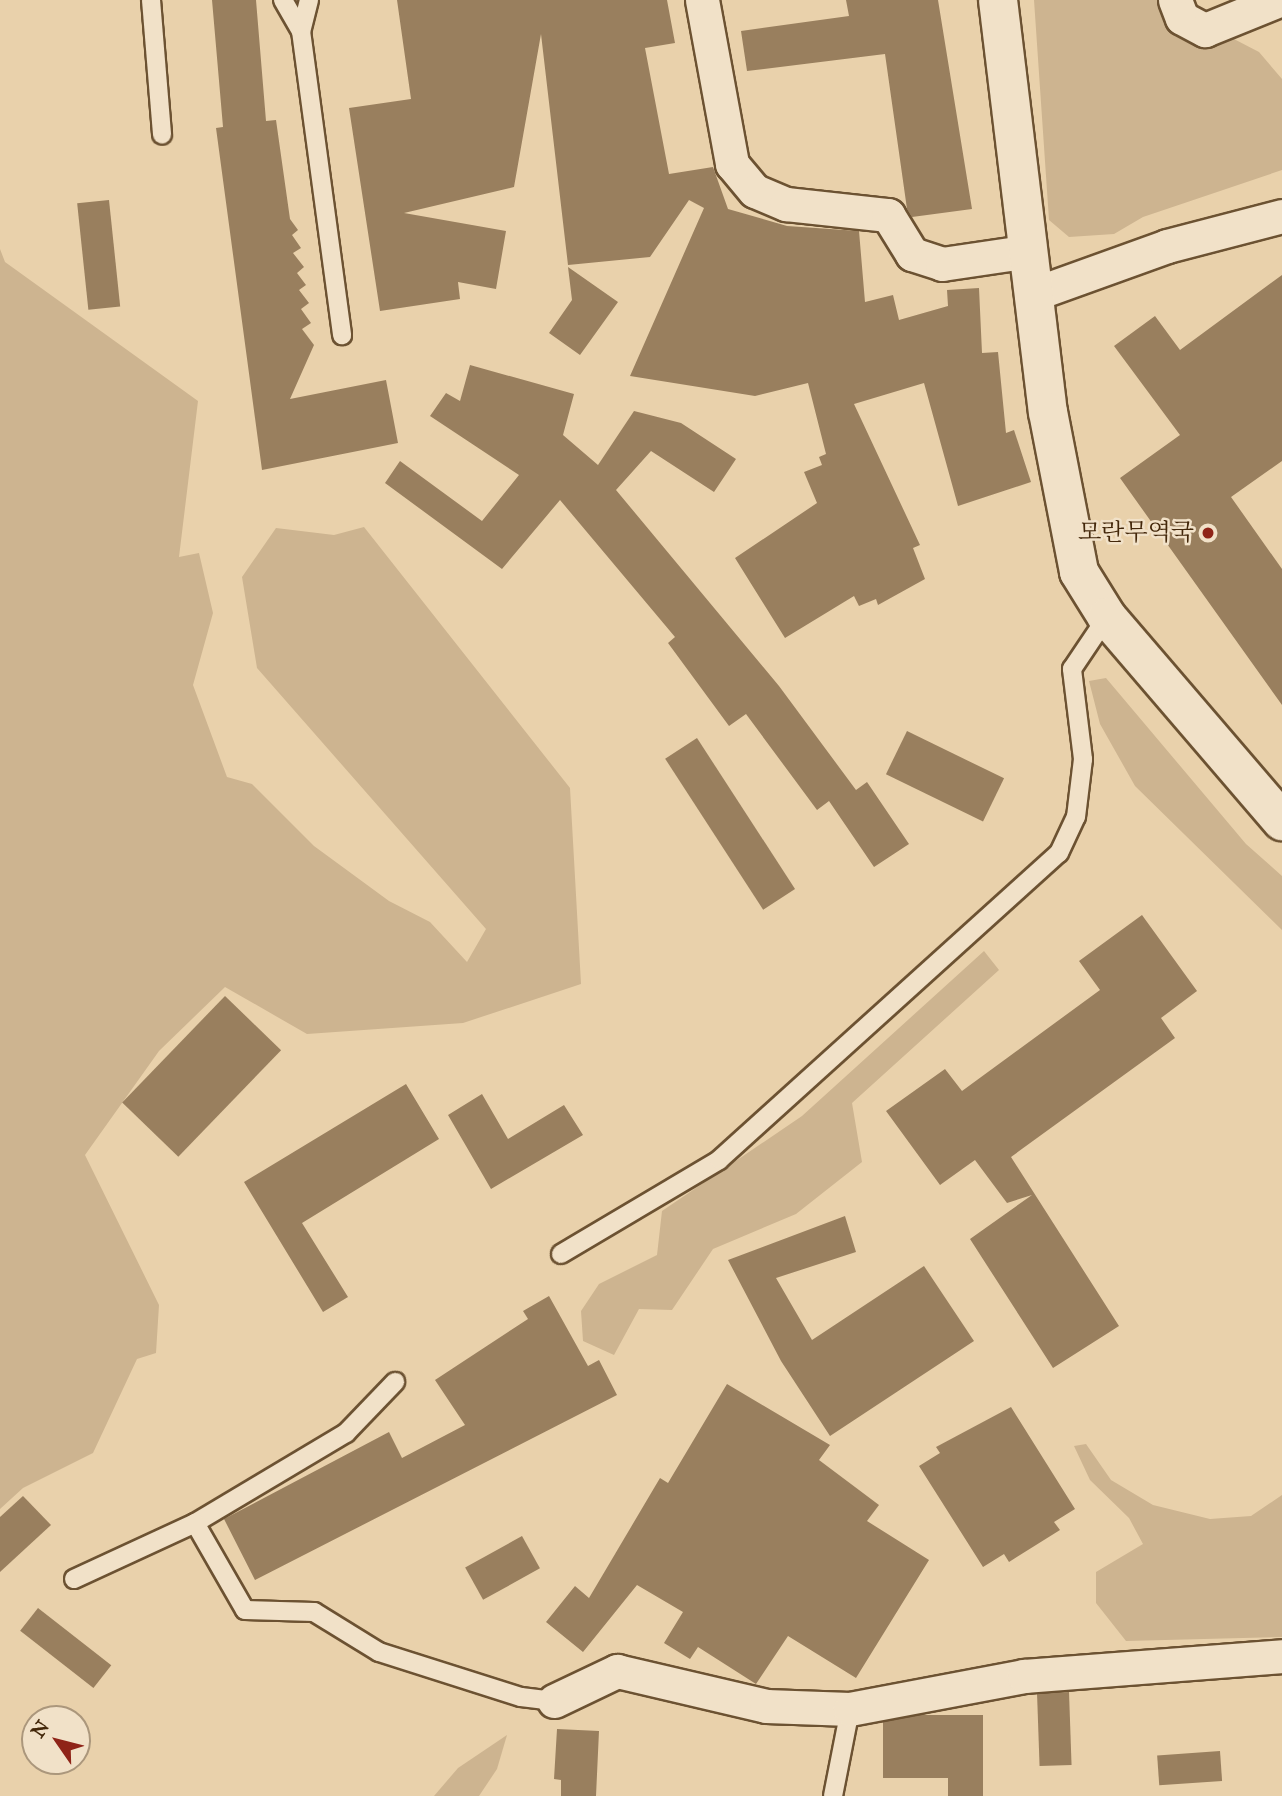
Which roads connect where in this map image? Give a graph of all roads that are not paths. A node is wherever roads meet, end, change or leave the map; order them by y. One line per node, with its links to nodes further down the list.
1 (151, 0): 9 (lane)
2 (283, 0): 8 (lane)
3 (309, 0): 8 (lane)
4 (702, 0): 11 (street)
5 (998, 0): 11 (main road)
6 (1175, 0): 7 (street)
7 (1279, 0)
8 (301, 30): 13 (lane)
9 (162, 135)
10 (1282, 216): 12 (street)
11 (1030, 251): 12 (main road)
12 (1034, 294): 14 (main road)
13 (342, 335)
14 (1107, 617): 15 (main road); 16 (lane)
15 (1282, 821)
16 (561, 1254)
17 (395, 1382): 18 (lane)
18 (195, 1523): 19 (lane); 21 (lane)
19 (74, 1579)
20 (1282, 1656): 22 (street)
21 (554, 1701): 22 (street)
22 (850, 1709): 23 (lane)
23 (833, 1796)

